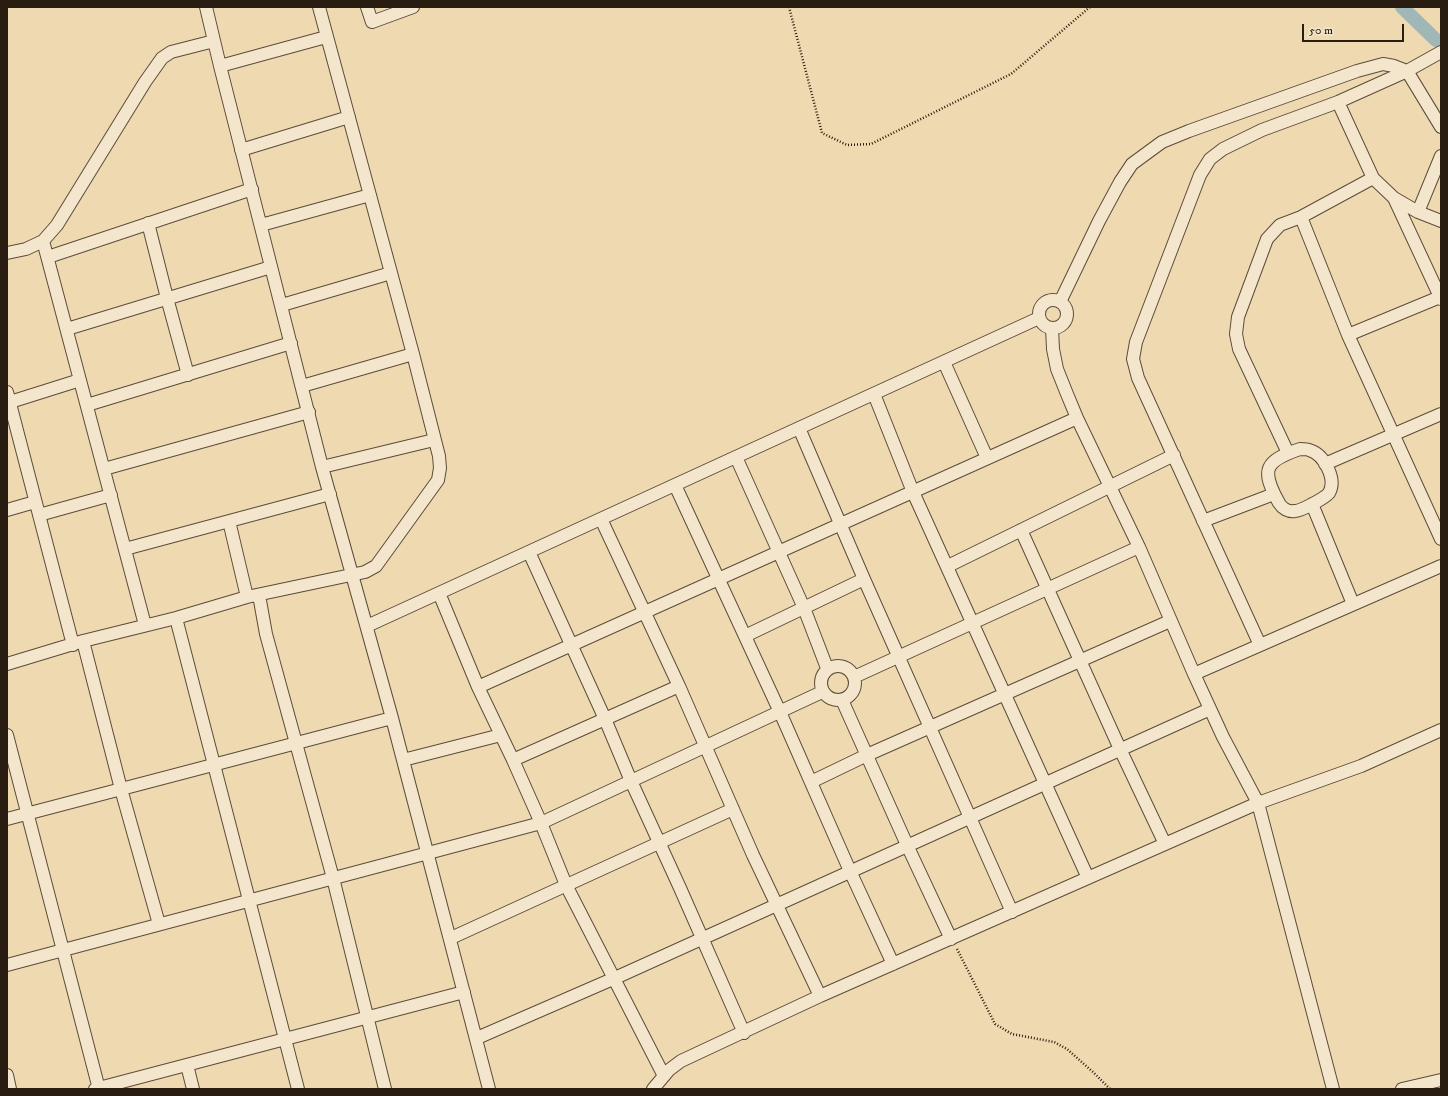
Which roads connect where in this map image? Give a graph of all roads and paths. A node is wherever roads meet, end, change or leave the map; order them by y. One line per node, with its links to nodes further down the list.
1 (206, 7): 8 (street)
2 (319, 7): 7 (street)
3 (367, 7): 4 (street)
4 (413, 7)
5 (789, 7): 6 (path)
6 (1090, 7)
7 (326, 37): 10 (street); 13 (street)
8 (214, 41): 10 (street); 26 (street)
9 (1441, 52): 11 (street)
10 (220, 66): 15 (street)
11 (1407, 71): 12 (street); 14 (street); 33 (street)
12 (1338, 102): 17 (street); 55 (street)
13 (348, 117): 15 (street); 19 (street)
14 (1441, 127)
15 (241, 150): 18 (street)
16 (1441, 156): 21 (street)
17 (1374, 178): 20 (street); 22 (street)
18 (252, 189): 24 (street); 25 (street)
19 (370, 195): 25 (street); 30 (street)
20 (1394, 198): 21 (street); 32 (street)
21 (1418, 212): 23 (street)
22 (1301, 217): 38 (street); 54 (street)
23 (1441, 221)
24 (148, 223): 28 (street); 31 (street)
25 (260, 225): 29 (street)
26 (43, 241): 27 (street); 28 (street)
27 (7, 253)
28 (48, 258): 37 (street)
29 (271, 267): 31 (street); 34 (street)
30 (391, 274): 34 (street); 40 (street)
31 (167, 298): 37 (street); 42 (street)
32 (1441, 298): 38 (street)
33 (1060, 302): 35 (street); 36 (street)
34 (282, 305): 39 (street)
35 (1039, 318): 36 (street); 41 (street)
36 (1052, 328): 50 (street)
37 (67, 329): 43 (street)
38 (1348, 335): 52 (street)
39 (291, 343): 42 (street); 44 (street)
40 (413, 354): 44 (street); 53 (street)
41 (944, 362): 45 (street); 57 (street)
42 (188, 375): 47 (street)
43 (80, 380): 46 (street); 47 (street)
44 (302, 386): 48 (street)
45 (874, 394): 51 (street); 63 (street)
46 (8, 399): 67 (street)
47 (87, 406): 60 (street)
48 (309, 412): 59 (street); 60 (street)
49 (1441, 414): 52 (street)
50 (1077, 418): 57 (street); 62 (street)
51 (799, 428): 56 (street); 74 (street)
52 (1394, 435): 58 (street); 76 (street)
53 (434, 440): 59 (street); 83 (street)
54 (1288, 453): 58 (street); 65 (street)
55 (1174, 455): 62 (street); 73 (street)
56 (736, 457): 61 (street); 80 (street)
57 (987, 458): 63 (street)
58 (1325, 464): 68 (street)
59 (322, 467): 64 (street)
60 (104, 469): 66 (street)
61 (675, 485): 71 (street); 84 (street)
62 (1111, 486): 75 (street); 77 (street)
63 (913, 492): 74 (street); 81 (street)
64 (330, 494): 72 (street); 83 (street)
65 (1274, 494): 68 (street); 73 (street)
66 (111, 495): 70 (street); 78 (street)
67 (35, 502): 69 (street); 70 (street)
68 (1312, 504): 89 (street)
69 (7, 510)
70 (39, 514): 98 (street)
71 (602, 519): 79 (street); 91 (street)
72 (229, 521): 78 (street); 88 (street)
73 (1203, 521): 100 (street)
74 (840, 524): 80 (street); 85 (street)
75 (1021, 530): 81 (street); 86 (street)
76 (1441, 539)
77 (1139, 546): 86 (street); 93 (street)
78 (125, 549): 95 (street)
79 (529, 552): 87 (street); 99 (street)
80 (779, 552): 84 (street); 90 (street)
81 (948, 566): 94 (street)
82 (1441, 566): 89 (street)
83 (352, 574): 88 (street); 96 (street)
84 (719, 579): 91 (street); 97 (street)
85 (864, 579): 90 (street); 101 (street)
86 (1047, 589): 94 (street); 102 (street)
87 (439, 593): 96 (street); 108 (street)
88 (253, 596): 92 (street); 120 (street)
89 (1353, 604): 100 (street)
90 (804, 608): 97 (street); 104 (street)
91 (645, 612): 99 (street); 107 (street)
92 (176, 618): 95 (street); 126 (street)
93 (1170, 621): 102 (street); 105 (street)
94 (972, 623): 101 (street); 110 (street)
95 (145, 625): 98 (street)
96 (367, 626): 114 (street)
97 (745, 636): 113 (street)
98 (78, 643): 103 (street); 130 (street)
99 (572, 645): 108 (street); 115 (street)
100 (1260, 645): 105 (street)
101 (899, 657): 106 (street); 116 (street)
102 (1080, 661): 110 (street); 122 (street)
103 (7, 664)
104 (828, 668): 106 (street); 109 (street)
105 (1194, 674): 112 (street)
106 (854, 678): 111 (street)
107 (680, 686): 115 (street); 121 (street)
108 (478, 687): 119 (street)
109 (822, 692): 111 (street); 113 (street)
110 (1005, 694): 116 (street); 129 (street)
111 (842, 700): 123 (street)
112 (1210, 709): 122 (street); 131 (street)
113 (780, 712): 121 (street); 128 (street)
114 (392, 718): 120 (street); 124 (street)
115 (605, 719): 125 (street); 127 (street)
116 (930, 728): 123 (street); 134 (street)
117 (1441, 730): 131 (street)
118 (7, 735): 133 (street)
119 (501, 735): 124 (street); 125 (street)
120 (296, 743): 126 (street); 142 (street)
121 (706, 746): 127 (street); 132 (street)
122 (1120, 749): 129 (street); 138 (street)
123 (867, 755): 128 (street); 139 (street)
124 (403, 760): 140 (street)
125 (513, 760): 136 (street)
126 (214, 765): 130 (street); 145 (street)
127 (631, 781): 136 (street); 137 (street)
128 (811, 782): 141 (street)
129 (1045, 783): 134 (street); 143 (street)
130 (121, 789): 133 (street); 148 (street)
131 (1258, 803): 138 (street); 174 (street)
132 (732, 809): 137 (street); 146 (street)
133 (28, 814): 135 (street); 152 (street)
134 (970, 817): 139 (street); 147 (street)
135 (7, 819)
136 (541, 823): 140 (street); 144 (street)
137 (660, 842): 144 (street); 150 (street)
138 (1165, 844): 143 (street)
139 (907, 845): 141 (street); 151 (street)
140 (427, 853): 142 (street); 149 (street)
141 (850, 871): 146 (street); 153 (street)
142 (333, 878): 145 (street); 158 (street)
143 (1088, 878): 147 (street)
144 (566, 885): 149 (street); 155 (street)
145 (249, 900): 148 (street); 161 (street)
146 (776, 905): 150 (street); 157 (street)
147 (1012, 912): 151 (street)
148 (159, 924): 152 (street)
149 (451, 938): 156 (street)
150 (702, 938): 155 (street); 159 (street)
151 (951, 939): 153 (street); 173 (path)
152 (63, 950): 154 (street); 167 (street)
153 (893, 964): 157 (street)
154 (7, 965)
155 (614, 978): 160 (street); 164 (street)
156 (464, 992): 158 (street); 160 (street)
157 (820, 996): 159 (street)
158 (367, 1018): 161 (street); 170 (street)
159 (744, 1033): 164 (street)
160 (477, 1038): 171 (street)
161 (285, 1039): 162 (street); 169 (street)
162 (187, 1065): 167 (street); 168 (street)
163 (7, 1075): 166 (street)
164 (664, 1076): 172 (street)
165 (1441, 1080): 175 (street)
166 (10, 1089)
167 (98, 1089)
168 (193, 1089)
169 (298, 1089)
170 (385, 1089)
171 (489, 1089)
172 (653, 1089)
173 (1110, 1089)
174 (1333, 1089)
175 (1402, 1089)

